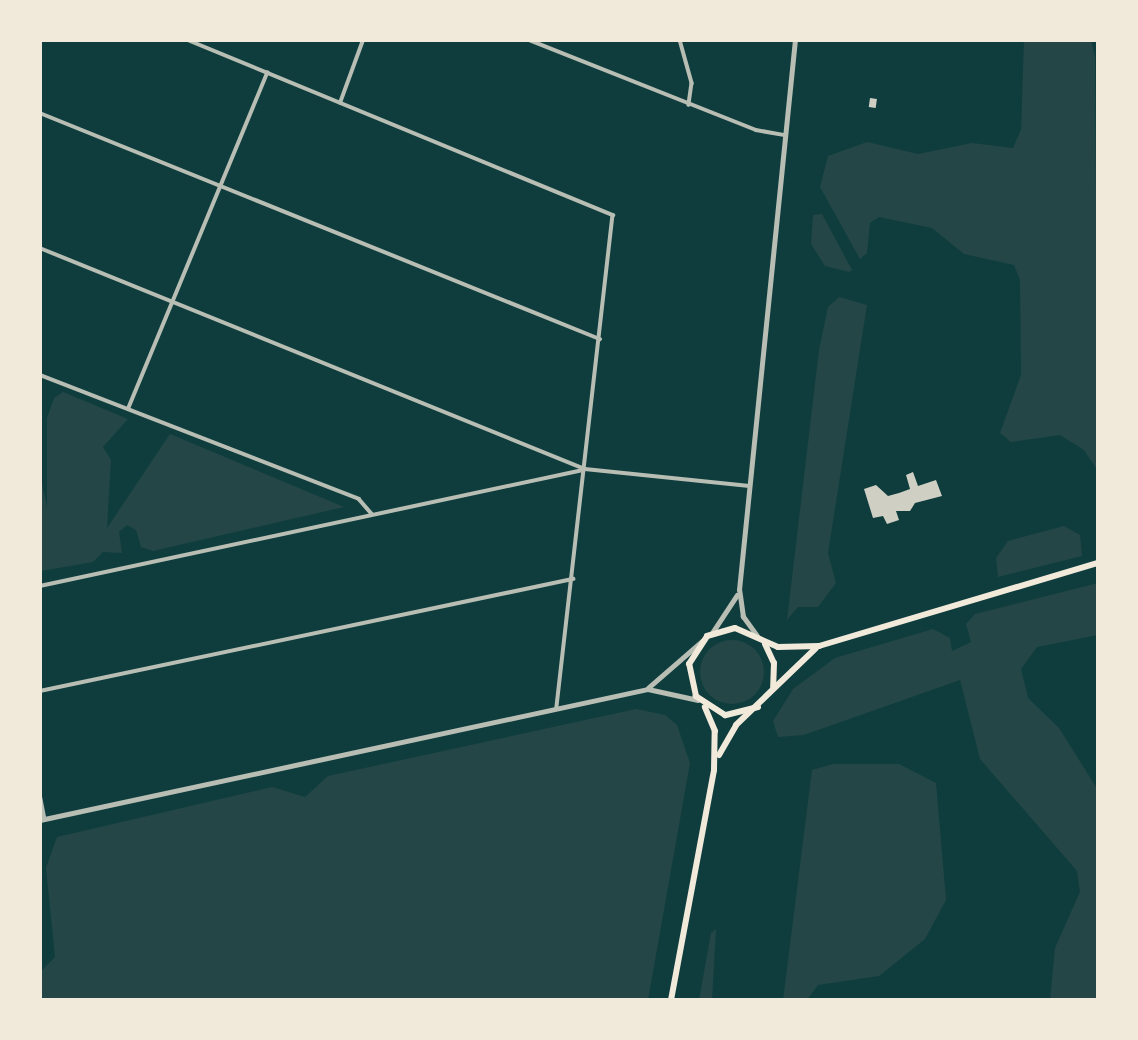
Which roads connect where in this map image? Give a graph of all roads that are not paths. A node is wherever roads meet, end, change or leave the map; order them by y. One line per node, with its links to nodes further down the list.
1 (188, 40): 8 (street)
2 (363, 40): 9 (street)
3 (529, 40): 7 (street)
4 (545, 40): 7 (street)
5 (680, 40): 10 (street)
6 (795, 40): 12 (street)
7 (543, 46): 10 (street)
8 (267, 73): 9 (street); 13 (street)
9 (340, 103): 16 (street)
10 (689, 105): 12 (street)
11 (40, 113): 13 (street)
12 (785, 135): 20 (street)
13 (219, 187): 15 (street); 16 (street)
14 (40, 248): 15 (street)
15 (171, 302): 18 (street); 19 (street)
16 (600, 339): 19 (street)
17 (40, 376): 18 (street)
18 (128, 409): 21 (street)
19 (585, 469): 20 (street); 21 (street); 23 (street)
20 (749, 486): 25 (street)
21 (372, 514): 24 (street)
22 (1098, 563): 29 (highway)
23 (573, 579): 31 (street); 35 (street)
24 (40, 586)
25 (739, 590): 26 (street); 27 (street)
26 (712, 633): 27 (highway); 28 (highway)
27 (758, 637): 29 (highway); 32 (highway)
28 (703, 639): 30 (street); 33 (highway)
29 (819, 646): 32 (highway)
30 (648, 688): 33 (street); 35 (street)
31 (40, 691)
32 (771, 692): 34 (highway)
33 (701, 702): 34 (highway); 36 (highway)
34 (758, 707): 36 (highway)
35 (557, 710): 38 (street)
36 (714, 770): 39 (highway)
37 (40, 794): 38 (street)
38 (43, 820)
39 (671, 1000)

